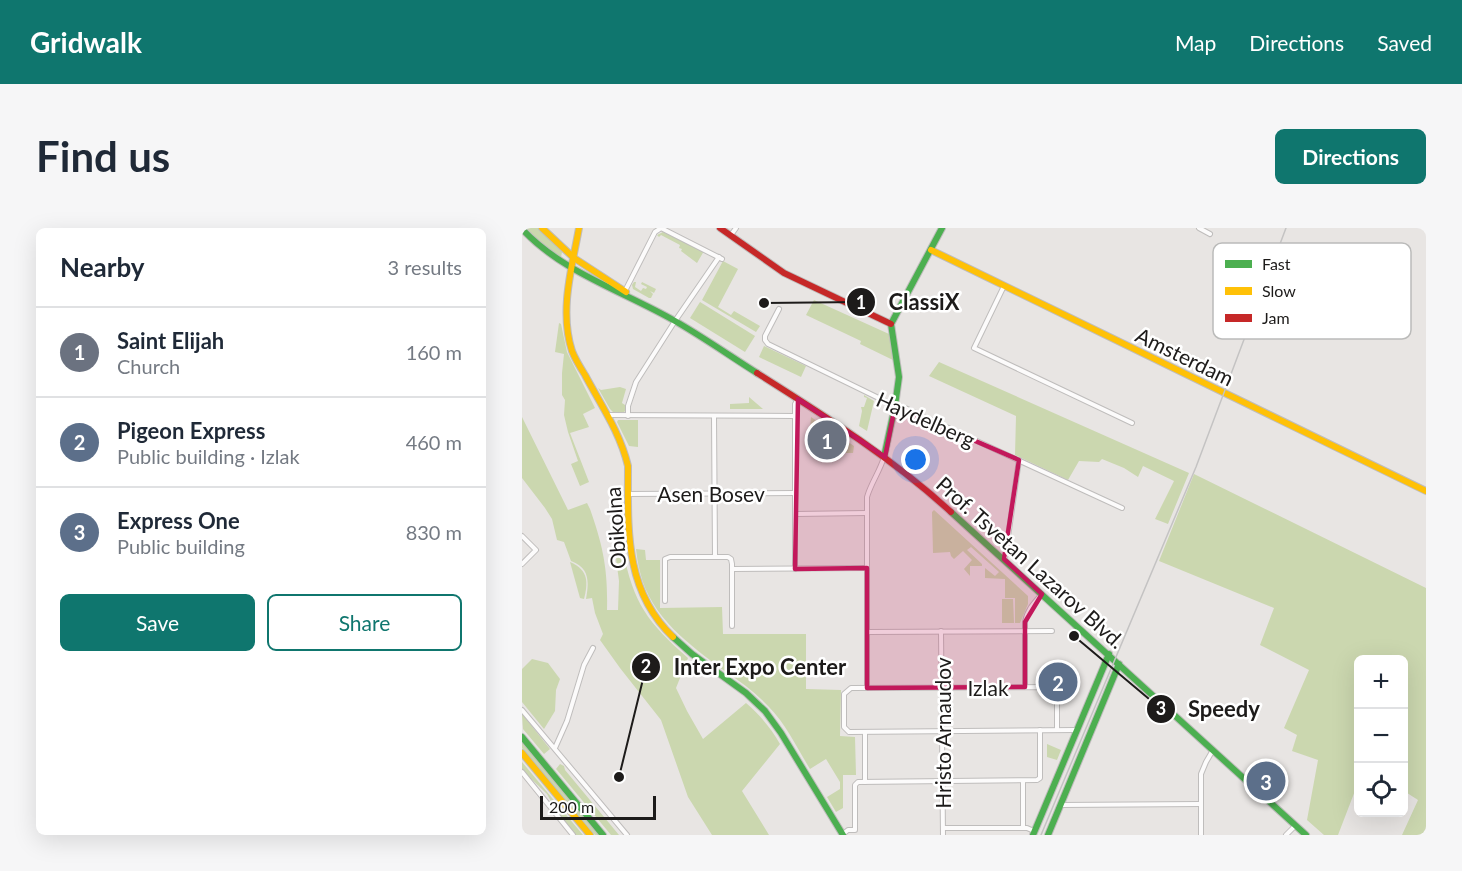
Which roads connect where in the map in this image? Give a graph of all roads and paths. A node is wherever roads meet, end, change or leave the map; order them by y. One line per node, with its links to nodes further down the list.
1 (542, 228): 12 (main road, Prof. Tsvetan Lazarov Blvd.)
2 (579, 228): 12 (main road, Obikolna)
3 (661, 228): 15 (street); 18 (street)
4 (720, 228): 10 (main road)
5 (736, 228): 10 (street)
6 (942, 228): 11 (main road)
7 (1199, 228): 9 (street)
8 (522, 230): 13 (main road, Prof. Tsvetan Lazarov Blvd.)
9 (1210, 234)
10 (731, 236): 19 (main road)
11 (930, 250): 14 (main road, Amsterdam); 19 (main road)
12 (574, 258): 13 (main road, Obikolna); 15 (main road, Prof. Tsvetan Lazarov Blvd.)
13 (572, 269): 16 (main road, Prof. Tsvetan Lazarov Blvd.); 22 (main road, Obikolna)
14 (1004, 286): 26 (street); 29 (main road, Amsterdam)
15 (625, 291): 16 (main road, Prof. Tsvetan Lazarov Blvd.)
16 (649, 307): 18 (main road, Prof. Tsvetan Lazarov Blvd.)
17 (779, 309): 21 (street, Haydelberg)
18 (675, 321): 20 (main road, Prof. Tsvetan Lazarov Blvd.); 23 (street)
19 (891, 324): 21 (main road)
20 (798, 399): 25 (street); 27 (main road, Prof. Tsvetan Lazarov Blvd.)
21 (896, 406): 27 (main road); 28 (street, Haydelberg)
22 (607, 416): 23 (street); 32 (main road, Obikolna)
23 (628, 416): 24 (street)
24 (714, 416): 25 (street); 30 (street)
25 (795, 416): 31 (street)
26 (1132, 423)
27 (884, 457): 34 (street); 38 (main road, Prof. Tsvetan Lazarov Blvd.)
28 (1020, 460): 33 (street, Haydelberg); 38 (street)
29 (1426, 491)
30 (715, 493): 31 (street, Asen Bosev); 32 (street, Asen Bosev); 37 (street)
31 (795, 493): 35 (street)
32 (628, 494): 76 (main road, Obikolna)
33 (1122, 508)
34 (867, 513): 35 (street); 40 (street)
35 (795, 514): 42 (street)
36 (522, 536): 39 (street)
37 (715, 557): 41 (street); 44 (street)
38 (1004, 559): 43 (main road, Prof. Tsvetan Lazarov Blvd.)
39 (522, 564)
40 (867, 568): 42 (street); 49 (street)
41 (733, 569): 42 (street); 45 (street)
42 (795, 569)
43 (1042, 594): 47 (street); 51 (main road, Prof. Tsvetan Lazarov Blvd.)
44 (665, 601)
45 (732, 626)
46 (941, 631): 47 (street); 49 (street); 53 (street, Hristo Arnaudov)
47 (1025, 631): 48 (street); 54 (street)
48 (1052, 631)
49 (867, 632): 55 (street)
50 (593, 648): 63 (street)
51 (1109, 654): 52 (main road, Prof. Tsvetan Lazarov Blvd.); 59 (main road)
52 (1119, 664): 64 (main road, Prof. Tsvetan Lazarov Blvd.); 71 (main road)
53 (942, 687): 54 (street, Izlak); 55 (street, Izlak); 60 (street, Hristo Arnaudov)
54 (1025, 687): 58 (street, Izlak)
55 (867, 688): 61 (street, Izlak)
56 (522, 710): 63 (street)
57 (1040, 730): 58 (street); 60 (street); 68 (street)
58 (1057, 730): 59 (street)
59 (1077, 730): 75 (main road)
60 (942, 731): 61 (street); 67 (street, Hristo Arnaudov)
61 (865, 732): 69 (street)
62 (522, 737): 79 (main road)
63 (555, 748): 80 (street)
64 (1213, 750): 70 (street); 72 (main road, Prof. Tsvetan Lazarov Blvd.)
65 (522, 753): 78 (main road)
66 (522, 772): 77 (street)
67 (942, 781): 68 (street); 69 (street); 73 (street, Hristo Arnaudov)
68 (1023, 781): 74 (street)
69 (865, 782): 76 (street)
70 (1201, 804): 71 (street); 83 (street)
71 (1060, 805): 82 (main road)
72 (1295, 826): 84 (street); 85 (main road, Prof. Tsvetan Lazarov Blvd.)
73 (943, 828): 74 (street); 81 (street, Hristo Arnaudov)
74 (1023, 828): 75 (street)
75 (1034, 833)
76 (842, 834)
77 (573, 835)
78 (590, 835)
79 (603, 835)
80 (627, 835)
81 (943, 835)
82 (1048, 835)
83 (1202, 835)
84 (1286, 835)
85 (1306, 835)

